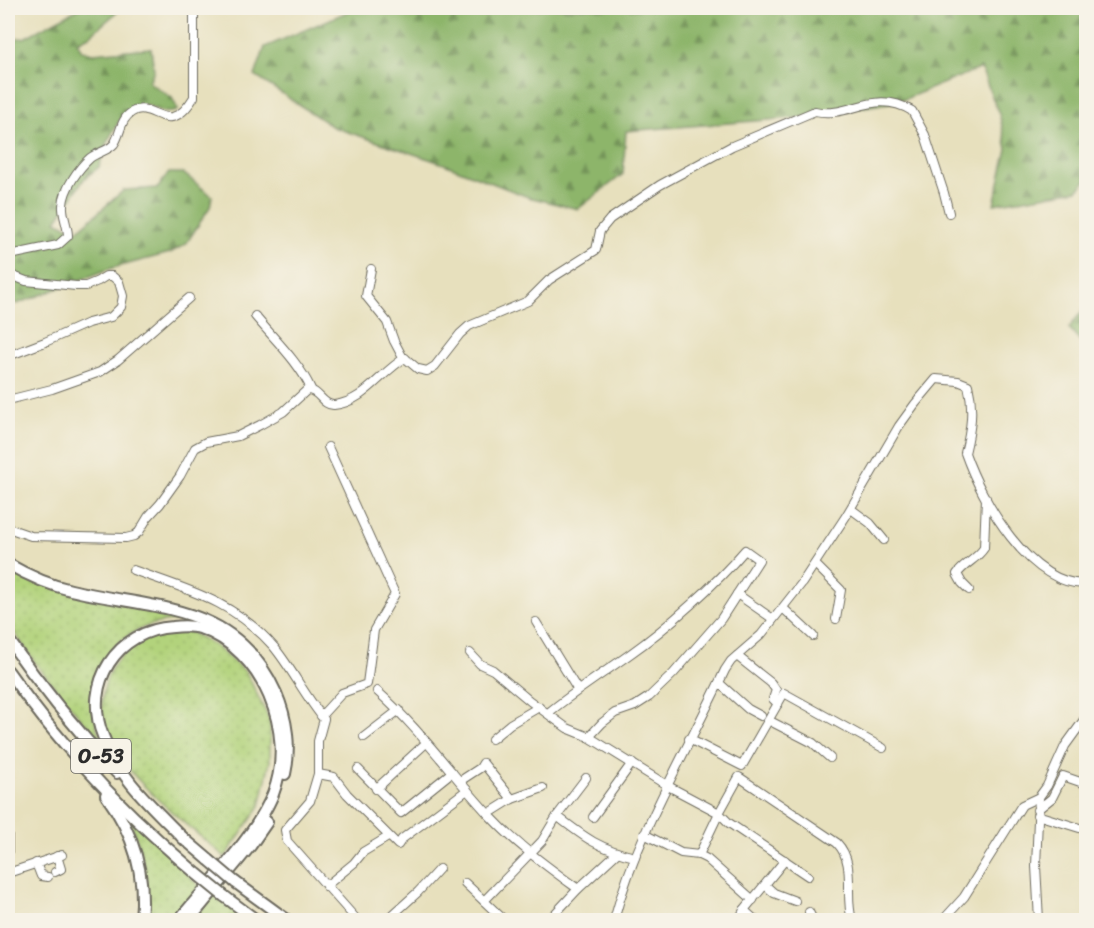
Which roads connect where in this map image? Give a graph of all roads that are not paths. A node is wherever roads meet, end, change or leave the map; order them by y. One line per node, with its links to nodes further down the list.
1 (194, 8): 3 (street)
2 (949, 213): 9 (street)
3 (8, 257)
4 (371, 269): 9 (street)
5 (8, 274): 8 (street)
6 (189, 298): 11 (street)
7 (255, 316): 10 (street)
8 (8, 356)
9 (405, 358): 10 (street)
10 (311, 389): 15 (street)
11 (8, 400)
12 (328, 447): 40 (street)
13 (986, 496): 14 (street); 20 (street); 21 (street)
14 (851, 509): 16 (street); 18 (street)
15 (8, 528)
16 (884, 540)
17 (8, 564): 95 (highway)
18 (815, 564): 23 (street); 25 (street)
19 (133, 570): 40 (street)
20 (1086, 584)
21 (969, 590)
22 (737, 594): 24 (street); 33 (street); 45 (street)
23 (783, 609): 24 (street); 27 (street)
24 (773, 619): 30 (street)
25 (836, 619)
26 (536, 622): 33 (street)
27 (813, 636)
28 (8, 639): 73 (highway, O-53)
29 (470, 653): 37 (street)
30 (737, 656): 32 (street); 36 (street)
31 (8, 670): 35 (highway, O-53)
32 (719, 683): 41 (street); 47 (street)
33 (578, 689): 39 (street)
34 (377, 691): 38 (street)
35 (22, 692): 93 (highway); 96 (highway, O-53, bridge)
36 (778, 704): 43 (street); 49 (street)
37 (539, 707): 39 (street); 46 (street)
38 (399, 710): 44 (street); 48 (street)
39 (548, 713): 45 (street)
40 (321, 716): 54 (street)
41 (761, 716)
42 (1086, 717): 63 (street)
43 (770, 721): 47 (street); 50 (street)
44 (364, 736)
45 (589, 737): 51 (street)
46 (492, 739)
47 (689, 739): 58 (street)
48 (426, 743): 53 (street); 60 (street)
49 (883, 748)
50 (830, 758)
51 (632, 763): 58 (street); 69 (street)
52 (358, 769): 60 (street)
53 (452, 772): 56 (street); 60 (street)
54 (318, 774): 72 (street); 86 (street)
55 (586, 778): 68 (street)
56 (460, 781): 61 (street); 64 (street)
57 (1086, 784): 66 (street)
58 (668, 786): 65 (street); 71 (street)
59 (543, 788): 64 (street)
60 (376, 789)
61 (467, 790): 67 (street); 72 (street)
62 (8, 796): 80 (street)
63 (1039, 797): 66 (street); 107 (street)
64 (512, 799): 67 (street)
65 (719, 813): 76 (street); 78 (street); 106 (street)
66 (1037, 813): 70 (street); 108 (street)
67 (488, 814): 74 (street)
68 (557, 816): 74 (street); 75 (street)
69 (593, 817)
70 (1086, 830)
71 (644, 834): 76 (street); 77 (street)
72 (388, 837): 86 (street)
73 (187, 842): 94 (highway); 97 (highway, O-53, bridge)
74 (531, 853): 87 (street); 89 (street)
75 (617, 853): 77 (street); 87 (street)
76 (699, 855): 88 (street)
77 (635, 856): 102 (street)
78 (785, 860): 83 (street); 85 (street)
79 (36, 863): 79 (street); 82 (street)
80 (8, 866)
81 (439, 869): 99 (street)
82 (8, 873)
83 (808, 876)
84 (465, 883): 89 (street)
85 (765, 885): 88 (street); 90 (street)
86 (326, 886): 98 (street)
87 (578, 889): 101 (street)
88 (753, 900): 91 (street)
89 (484, 901): 100 (street)
90 (795, 901)
91 (744, 910): 103 (street); 104 (street)
92 (809, 912): 105 (street)
93 (141, 921)
94 (179, 921)
95 (189, 921)
96 (256, 921)
97 (287, 921)
98 (357, 921)
99 (387, 921)
100 (504, 921)
101 (549, 921)
102 (614, 921)
103 (739, 921)
104 (755, 921)
105 (813, 921)
106 (852, 921)
107 (944, 921)
108 (1039, 921)

